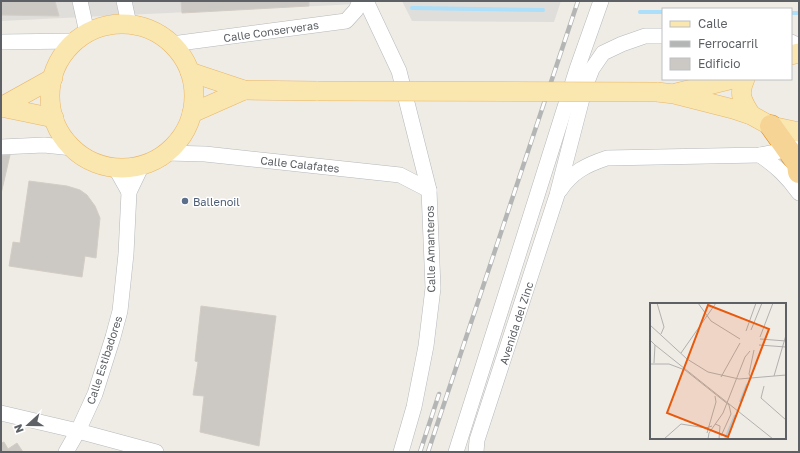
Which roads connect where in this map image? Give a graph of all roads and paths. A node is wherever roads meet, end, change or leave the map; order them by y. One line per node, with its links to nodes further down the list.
1 (80, 1): 8 (street)
2 (124, 1): 6 (street)
3 (360, 1): 10 (street, Calle Conserveras)
4 (366, 1): 30 (street, Calle Amanteros)
5 (601, 1): 39 (street)
6 (129, 24): 8 (main road); 10 (main road)
7 (662, 36): 33 (street, Avenida del Zinc)
8 (81, 37): 9 (street); 12 (main road)
9 (1, 42)
10 (172, 44): 11 (main road)
11 (190, 72): 15 (main road); 18 (main road)
12 (53, 78): 17 (main road); 20 (main road)
13 (728, 80): 16 (main road)
14 (745, 80): 19 (main road)
15 (244, 90): 16 (main road, bridge); 18 (main road)
16 (666, 93): 19 (main road)
17 (1, 107): 20 (main road)
18 (192, 113): 25 (main road)
19 (751, 115): 21 (main road)
20 (54, 118): 24 (main road)
21 (771, 126): 22 (highway)
22 (795, 143): 26 (street, Avenida del Zinc); 29 (highway)
23 (1, 146): 24 (street)
24 (73, 148): 28 (main road)
25 (167, 153): 27 (main road); 30 (street, Calle Calafates)
26 (760, 155): 32 (street); 33 (street, Avenida del Zinc)
27 (142, 165): 28 (main road); 31 (street)
28 (115, 167): 31 (street)
29 (799, 172)
30 (429, 190): 38 (street, Calle Amanteros)
31 (129, 192): 35 (street, Calle Estibadores)
32 (799, 193)
33 (558, 195): 40 (street, Avenida del Zinc)
34 (1, 413): 35 (street)
35 (78, 431): 36 (street, Calle Estibadores); 37 (street)
36 (66, 452)
37 (156, 452)
38 (401, 452)
39 (456, 452)
40 (476, 452)

